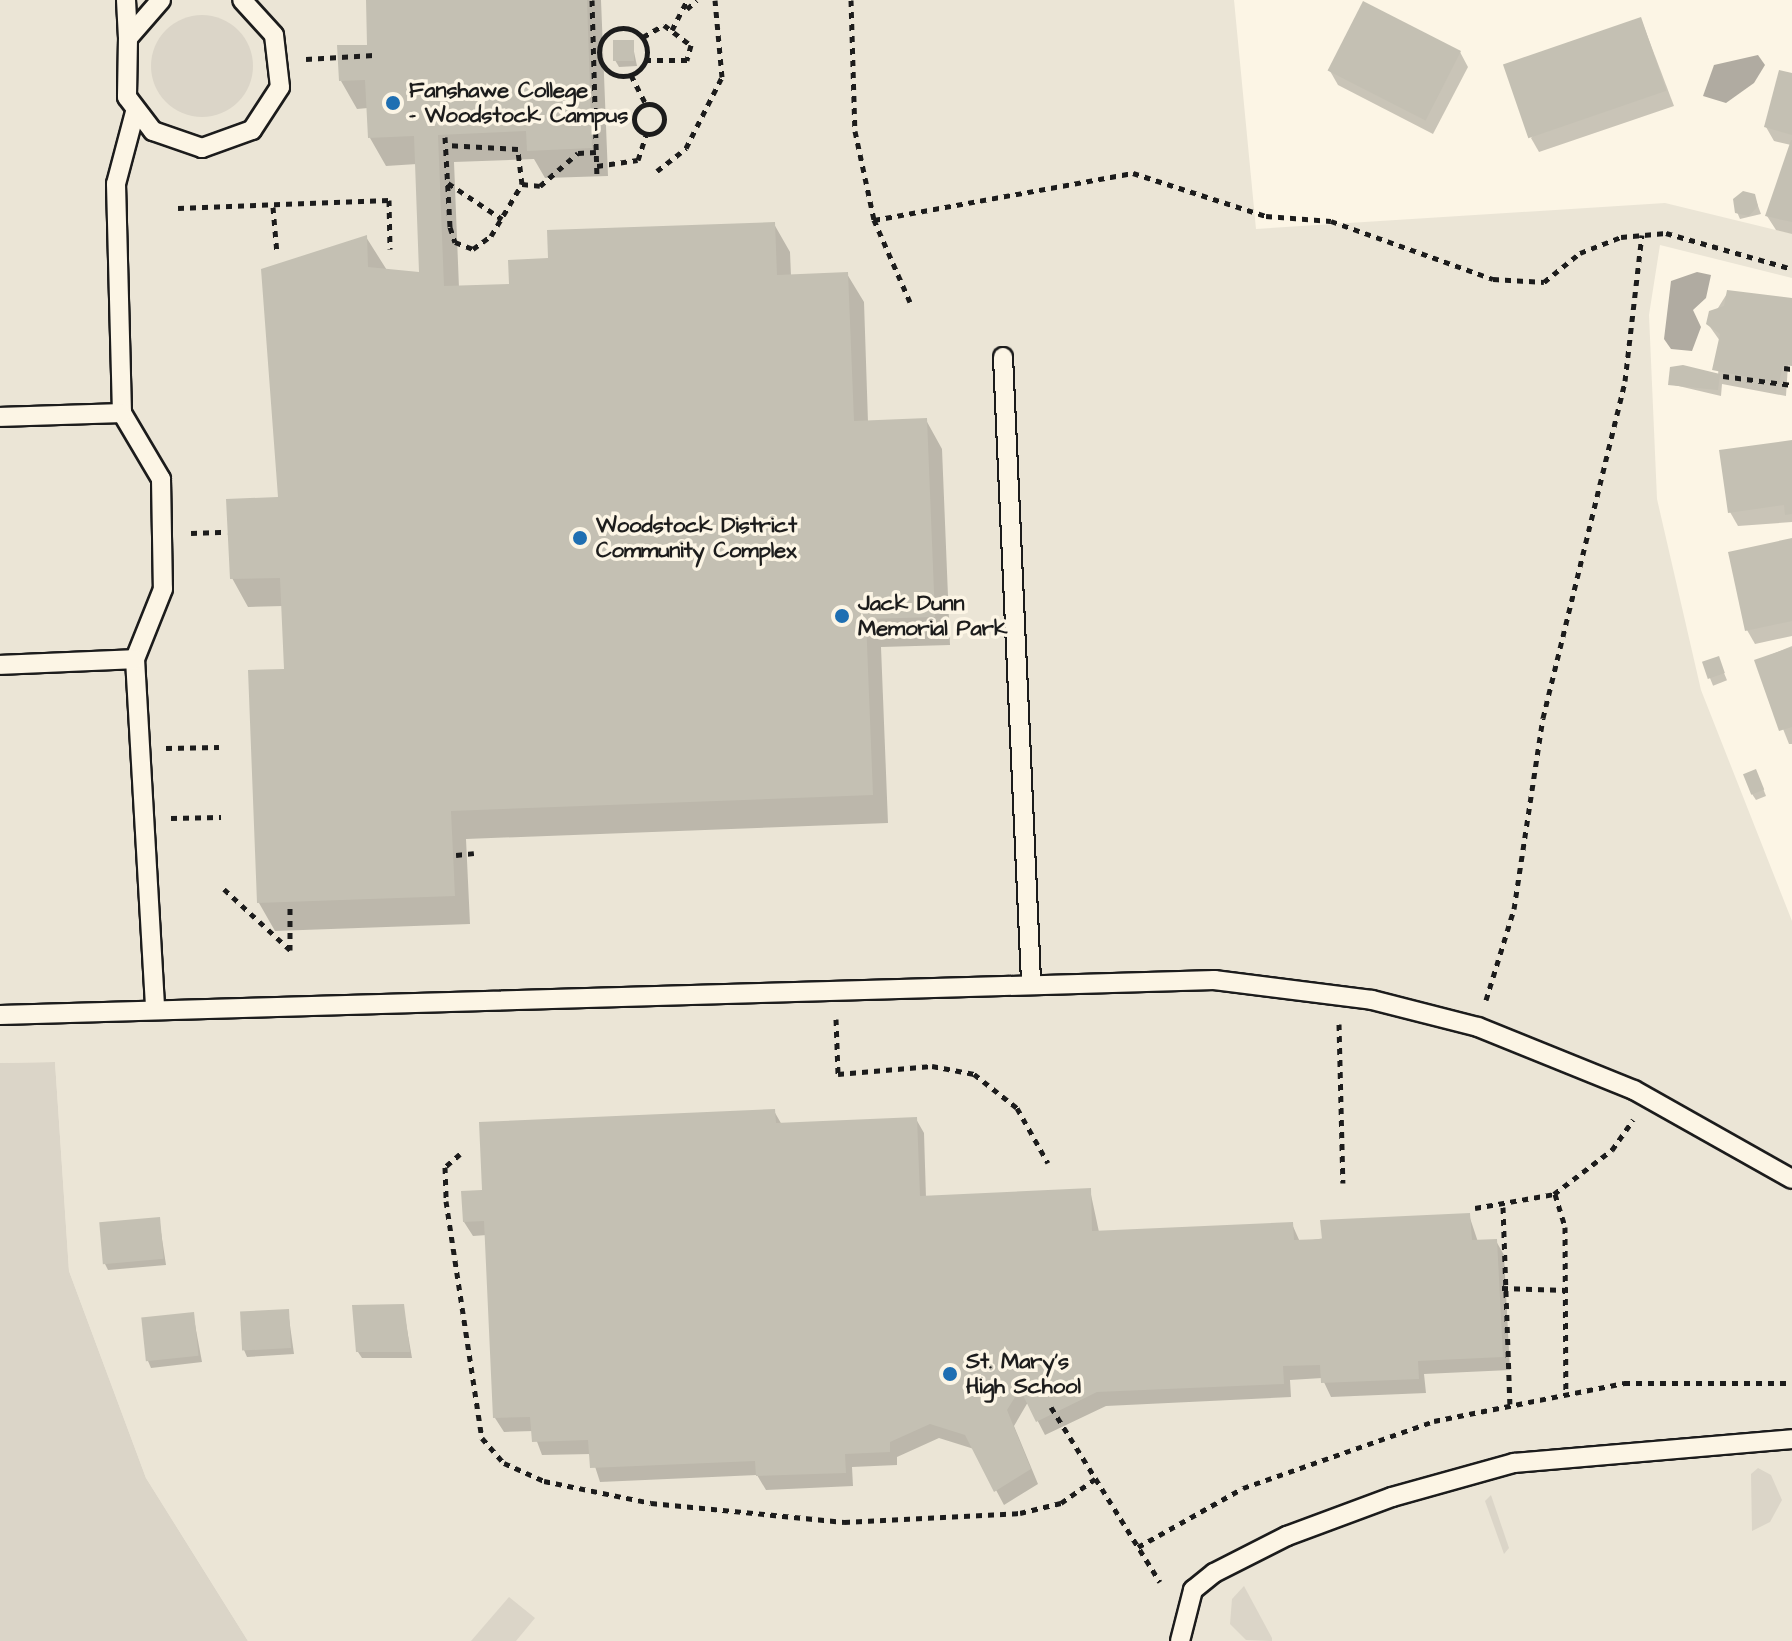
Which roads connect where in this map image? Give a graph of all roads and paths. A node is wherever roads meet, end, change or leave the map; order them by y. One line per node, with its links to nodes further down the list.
1 (126, 0): 12 (lane)
2 (161, 0): 12 (lane)
3 (242, 0): 14 (lane)
4 (592, 0): 22 (path)
5 (687, 0): 9 (path)
6 (697, 0): 9 (path)
7 (715, 0): 24 (path)
8 (851, 0): 31 (path)
9 (686, 10): 10 (path)
10 (672, 30): 11 (path); 15 (path)
11 (643, 37): 15 (path); 16 (path)
12 (128, 38): 18 (lane)
13 (374, 55): 14 (path)
14 (281, 60): 18 (lane)
15 (646, 60): 16 (path)
16 (631, 75): 17 (path)
17 (646, 104): 19 (path); 19 (path)
18 (135, 112): 42 (lane)
19 (646, 135): 23 (path)
20 (445, 137): 21 (path)
21 (446, 145): 26 (path); 27 (path)
22 (596, 152): 23 (path); 27 (path)
23 (597, 166): 25 (path)
24 (657, 171)
25 (597, 177)
26 (448, 183): 30 (path); 30 (path)
27 (522, 184): 30 (path)
28 (273, 207): 29 (path); 33 (path); 34 (path)
29 (178, 208)
30 (502, 219)
31 (874, 220): 32 (path); 36 (path)
32 (1642, 235): 35 (path); 59 (path)
33 (390, 249)
34 (277, 254)
35 (1792, 269)
36 (910, 302)
37 (1003, 357): 54 (lane)
38 (1784, 368): 39 (path)
39 (1792, 369)
40 (1723, 376): 41 (path)
41 (1792, 385)
42 (122, 413): 43 (lane); 44 (lane)
43 (0, 417)
44 (135, 659): 45 (lane); 47 (lane)
45 (0, 665)
46 (219, 747): 47 (path)
47 (141, 748): 49 (lane)
48 (221, 817): 49 (path)
49 (146, 819): 57 (lane)
50 (474, 853): 51 (path)
51 (456, 855)
52 (224, 889): 53 (path)
53 (290, 904)
54 (1031, 980): 55 (lane); 56 (lane)
55 (834, 986): 57 (lane); 62 (path)
56 (1338, 996): 59 (lane); 64 (path)
57 (155, 1009): 58 (lane)
58 (0, 1015)
59 (1478, 1027): 60 (lane)
60 (1648, 1097): 63 (lane); 65 (path)
61 (460, 1154): 75 (path)
62 (1048, 1163)
63 (1792, 1179)
64 (1343, 1183)
65 (1554, 1194): 66 (path); 69 (path)
66 (1503, 1207): 67 (path); 68 (path)
67 (1475, 1208)
68 (1502, 1288): 69 (path); 72 (path)
69 (1568, 1290): 71 (path)
70 (1792, 1383): 71 (path)
71 (1566, 1391): 72 (path)
72 (1510, 1404): 76 (path)
73 (1051, 1407): 75 (path)
74 (1792, 1439): 78 (lane)
75 (1095, 1479): 76 (path)
76 (1138, 1547): 77 (path)
77 (1160, 1582)
78 (1180, 1641)

